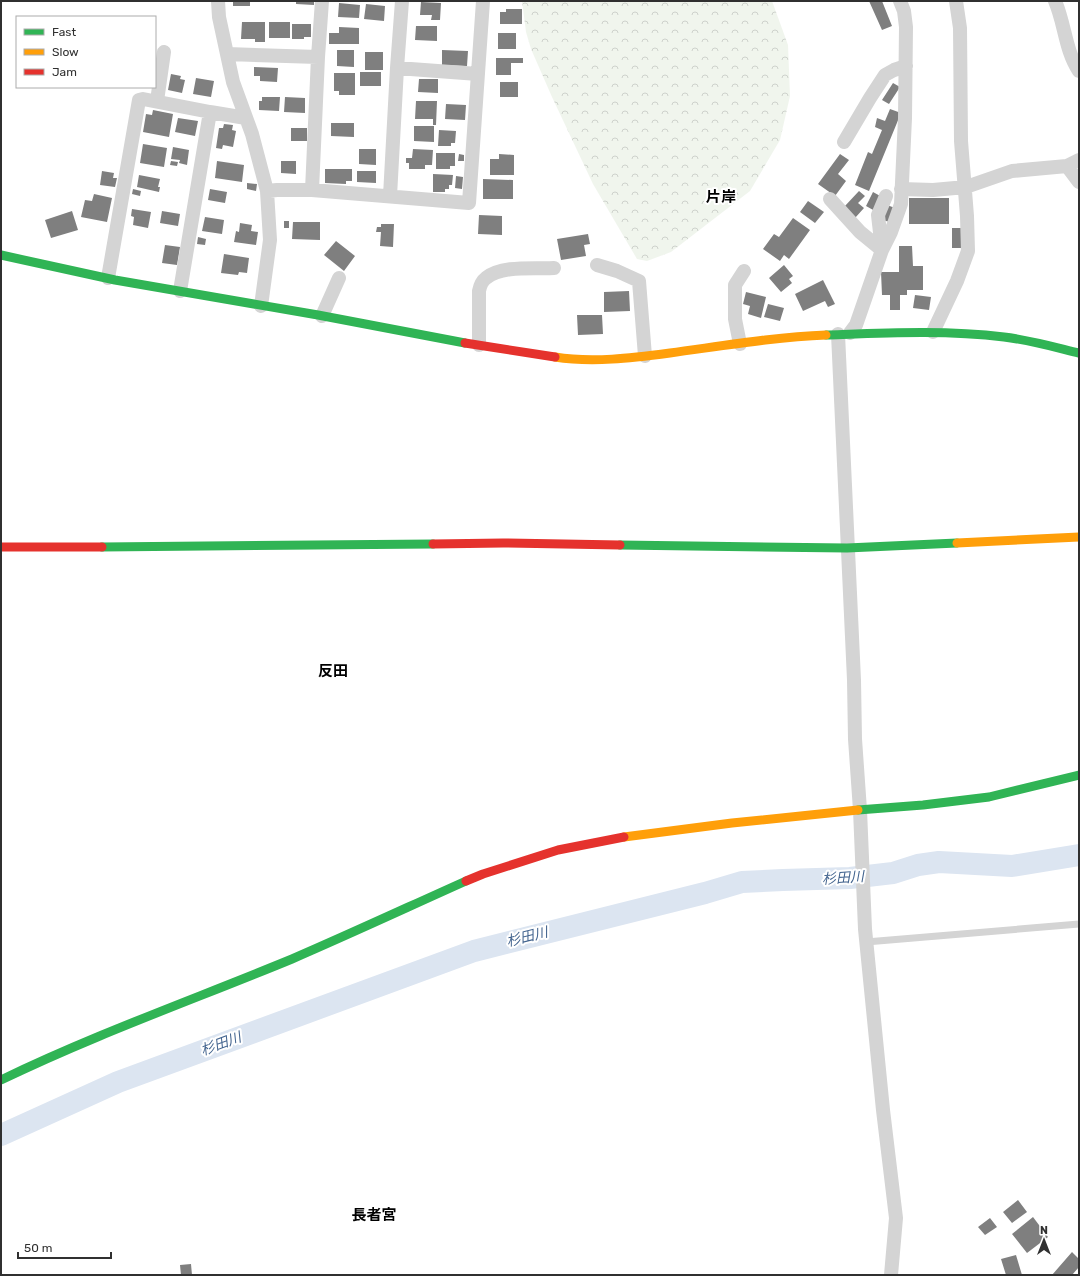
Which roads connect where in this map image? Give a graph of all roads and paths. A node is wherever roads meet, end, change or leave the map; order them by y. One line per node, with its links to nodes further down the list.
1 (218, 1): 9 (street)
2 (322, 1): 10 (street)
3 (402, 1): 12 (street)
4 (483, 1): 14 (street)
5 (900, 1): 11 (street)
6 (956, 1): 22 (street)
7 (1055, 1): 13 (street)
8 (164, 52): 15 (street)
9 (227, 54): 10 (street); 17 (street)
10 (318, 57): 23 (street)
11 (906, 66): 18 (street); 21 (street)
12 (397, 68): 14 (street); 25 (street)
13 (1079, 71)
14 (478, 74): 25 (street)
15 (157, 101): 16 (street); 33 (street)
16 (210, 112): 17 (street); 35 (street)
17 (246, 118): 24 (street)
18 (844, 142)
19 (1073, 163): 20 (street); 22 (street)
20 (1079, 182)
21 (901, 188): 22 (street); 28 (street)
22 (966, 188): 38 (street)
23 (312, 190): 24 (street); 25 (street)
24 (267, 191): 36 (street)
25 (390, 196)
26 (886, 196): 28 (street)
27 (830, 199): 28 (street)
28 (882, 250): 39 (street)
29 (1, 255): 33 (street)
30 (597, 265): 43 (street)
31 (554, 268): 41 (street)
32 (744, 271): 40 (street)
33 (108, 278): 35 (street)
34 (339, 278): 37 (street)
35 (180, 291): 36 (street)
36 (261, 306): 37 (street)
37 (322, 316): 41 (street)
38 (933, 332): 39 (street); 42 (street)
39 (844, 334): 40 (street); 46 (street)
40 (740, 344): 43 (street)
41 (479, 345): 43 (street)
42 (1079, 353)
43 (645, 356)
44 (1079, 537): 46 (street)
45 (1, 547): 46 (street)
46 (848, 548): 48 (street)
47 (1079, 775): 48 (street)
48 (860, 816): 50 (street); 51 (street)
49 (1079, 924): 50 (lane)
50 (866, 936): 52 (street)
51 (1, 1080)
52 (891, 1275)

